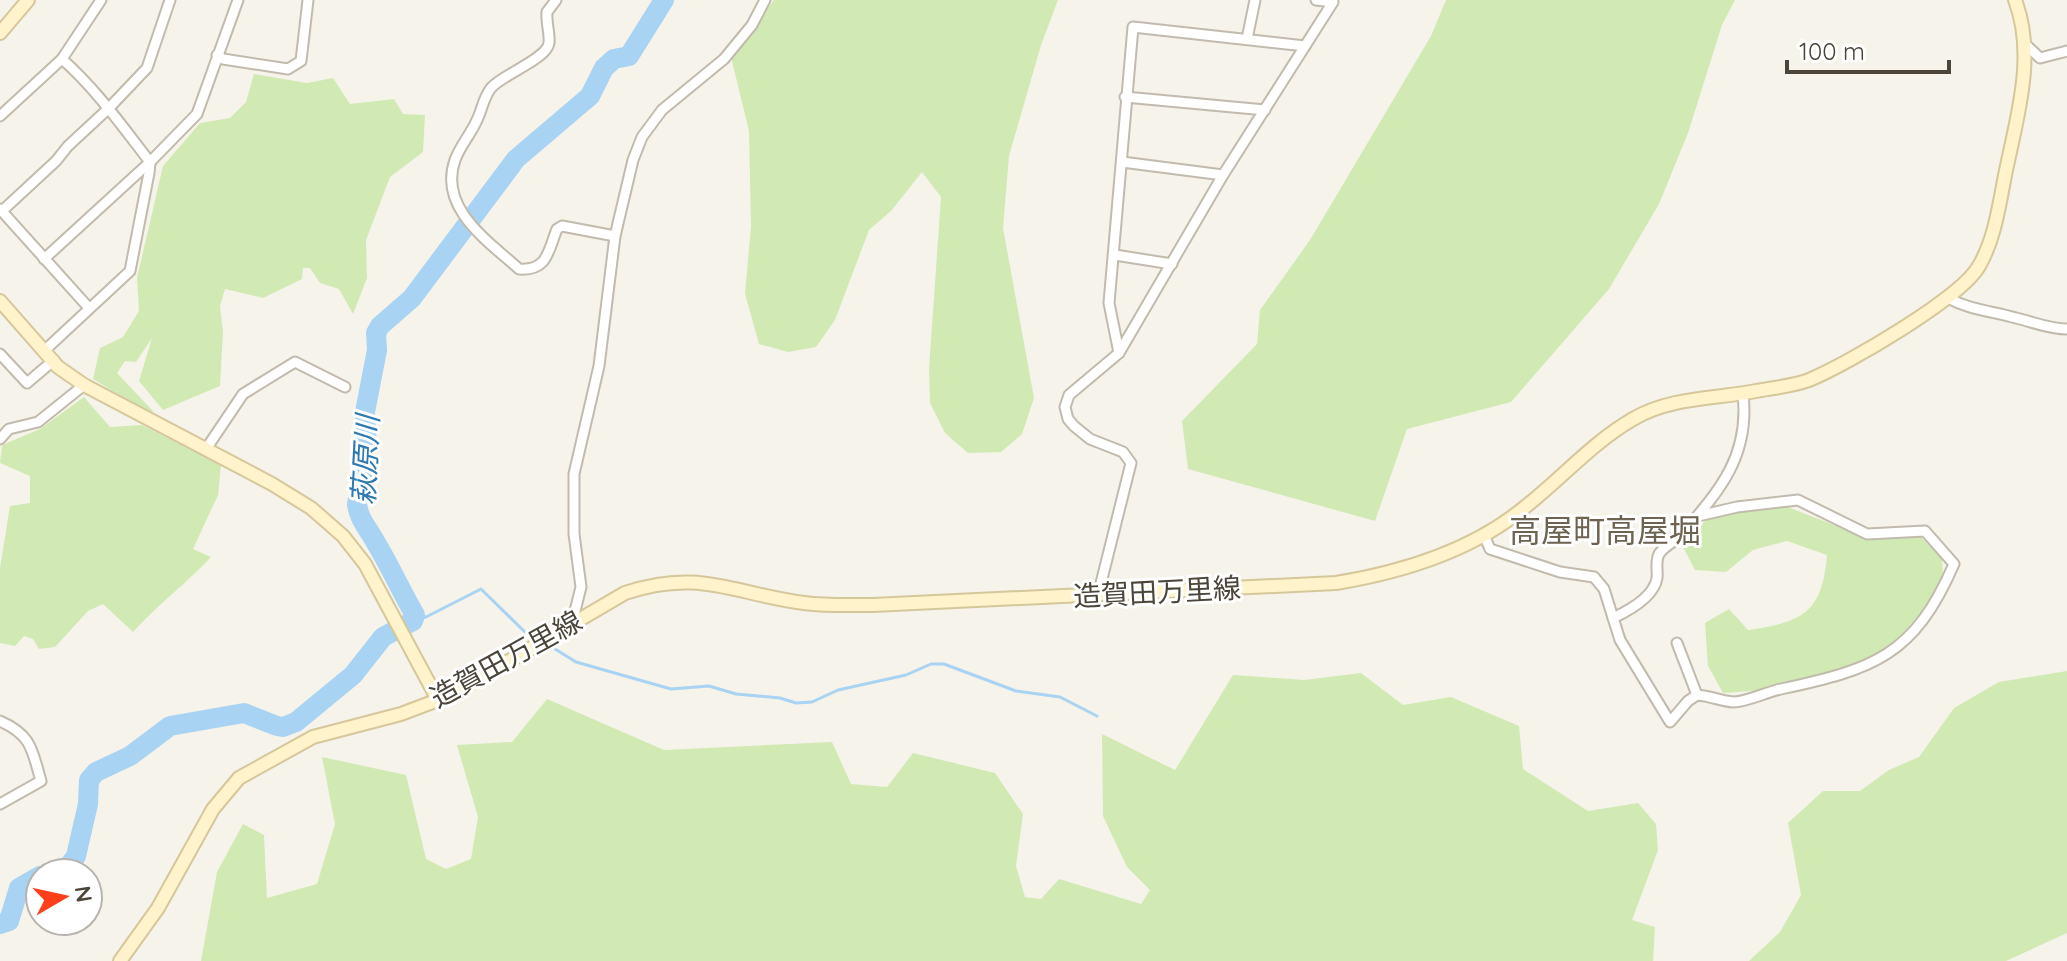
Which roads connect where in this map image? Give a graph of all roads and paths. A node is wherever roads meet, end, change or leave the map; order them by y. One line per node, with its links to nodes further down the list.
1 (28, 0): 11 (main road)
2 (101, 0): 17 (street)
3 (170, 0): 19 (street)
4 (238, 0): 16 (street)
5 (308, 0): 16 (street)
6 (556, 0): 26 (street)
7 (765, 0): 26 (street)
8 (1255, 0): 12 (street)
9 (1316, 0): 14 (street)
10 (2015, 0): 13 (main road, 造賀田万里線)
11 (0, 33)
12 (1247, 39): 14 (street); 18 (street)
13 (2024, 43): 15 (street); 30 (main road, 造賀田万里線)
14 (1305, 46): 20 (street)
15 (2067, 51)
16 (217, 55): 22 (street)
17 (62, 59): 19 (street); 21 (street)
18 (1125, 97): 20 (street); 23 (street)
19 (109, 108): 22 (street); 25 (street)
20 (1265, 110): 24 (street)
21 (0, 116)
22 (150, 162): 28 (street); 32 (street)
23 (1122, 162): 24 (street); 27 (street)
24 (1223, 175): 29 (street)
25 (1, 210): 28 (street)
26 (615, 236): 46 (street)
27 (1115, 255): 29 (street); 34 (street)
28 (44, 259): 32 (street)
29 (1172, 264): 34 (street)
30 (1948, 298): 33 (street); 39 (main road, 造賀田万里線)
31 (0, 301): 36 (main road)
32 (89, 308): 36 (street)
33 (2067, 329)
34 (1119, 353): 44 (street)
35 (0, 354): 36 (street)
36 (49, 355): 37 (main road)
37 (84, 385): 40 (street); 41 (main road)
38 (345, 387): 41 (street)
39 (1743, 394): 42 (street); 43 (main road, 造賀田万里線)
40 (0, 439)
41 (206, 449): 49 (main road)
42 (1698, 516): 45 (street); 48 (street)
43 (1484, 535): 44 (main road, 造賀田万里線); 45 (street)
44 (1098, 595): 46 (main road, 造賀田万里線)
45 (1613, 618): 48 (street)
46 (577, 621): 49 (main road, 造賀田万里線)
47 (1677, 643): 48 (street)
48 (1697, 695)
49 (438, 700): 52 (main road, 造賀田万里線)
50 (0, 721): 51 (street)
51 (0, 804)
52 (120, 961)

